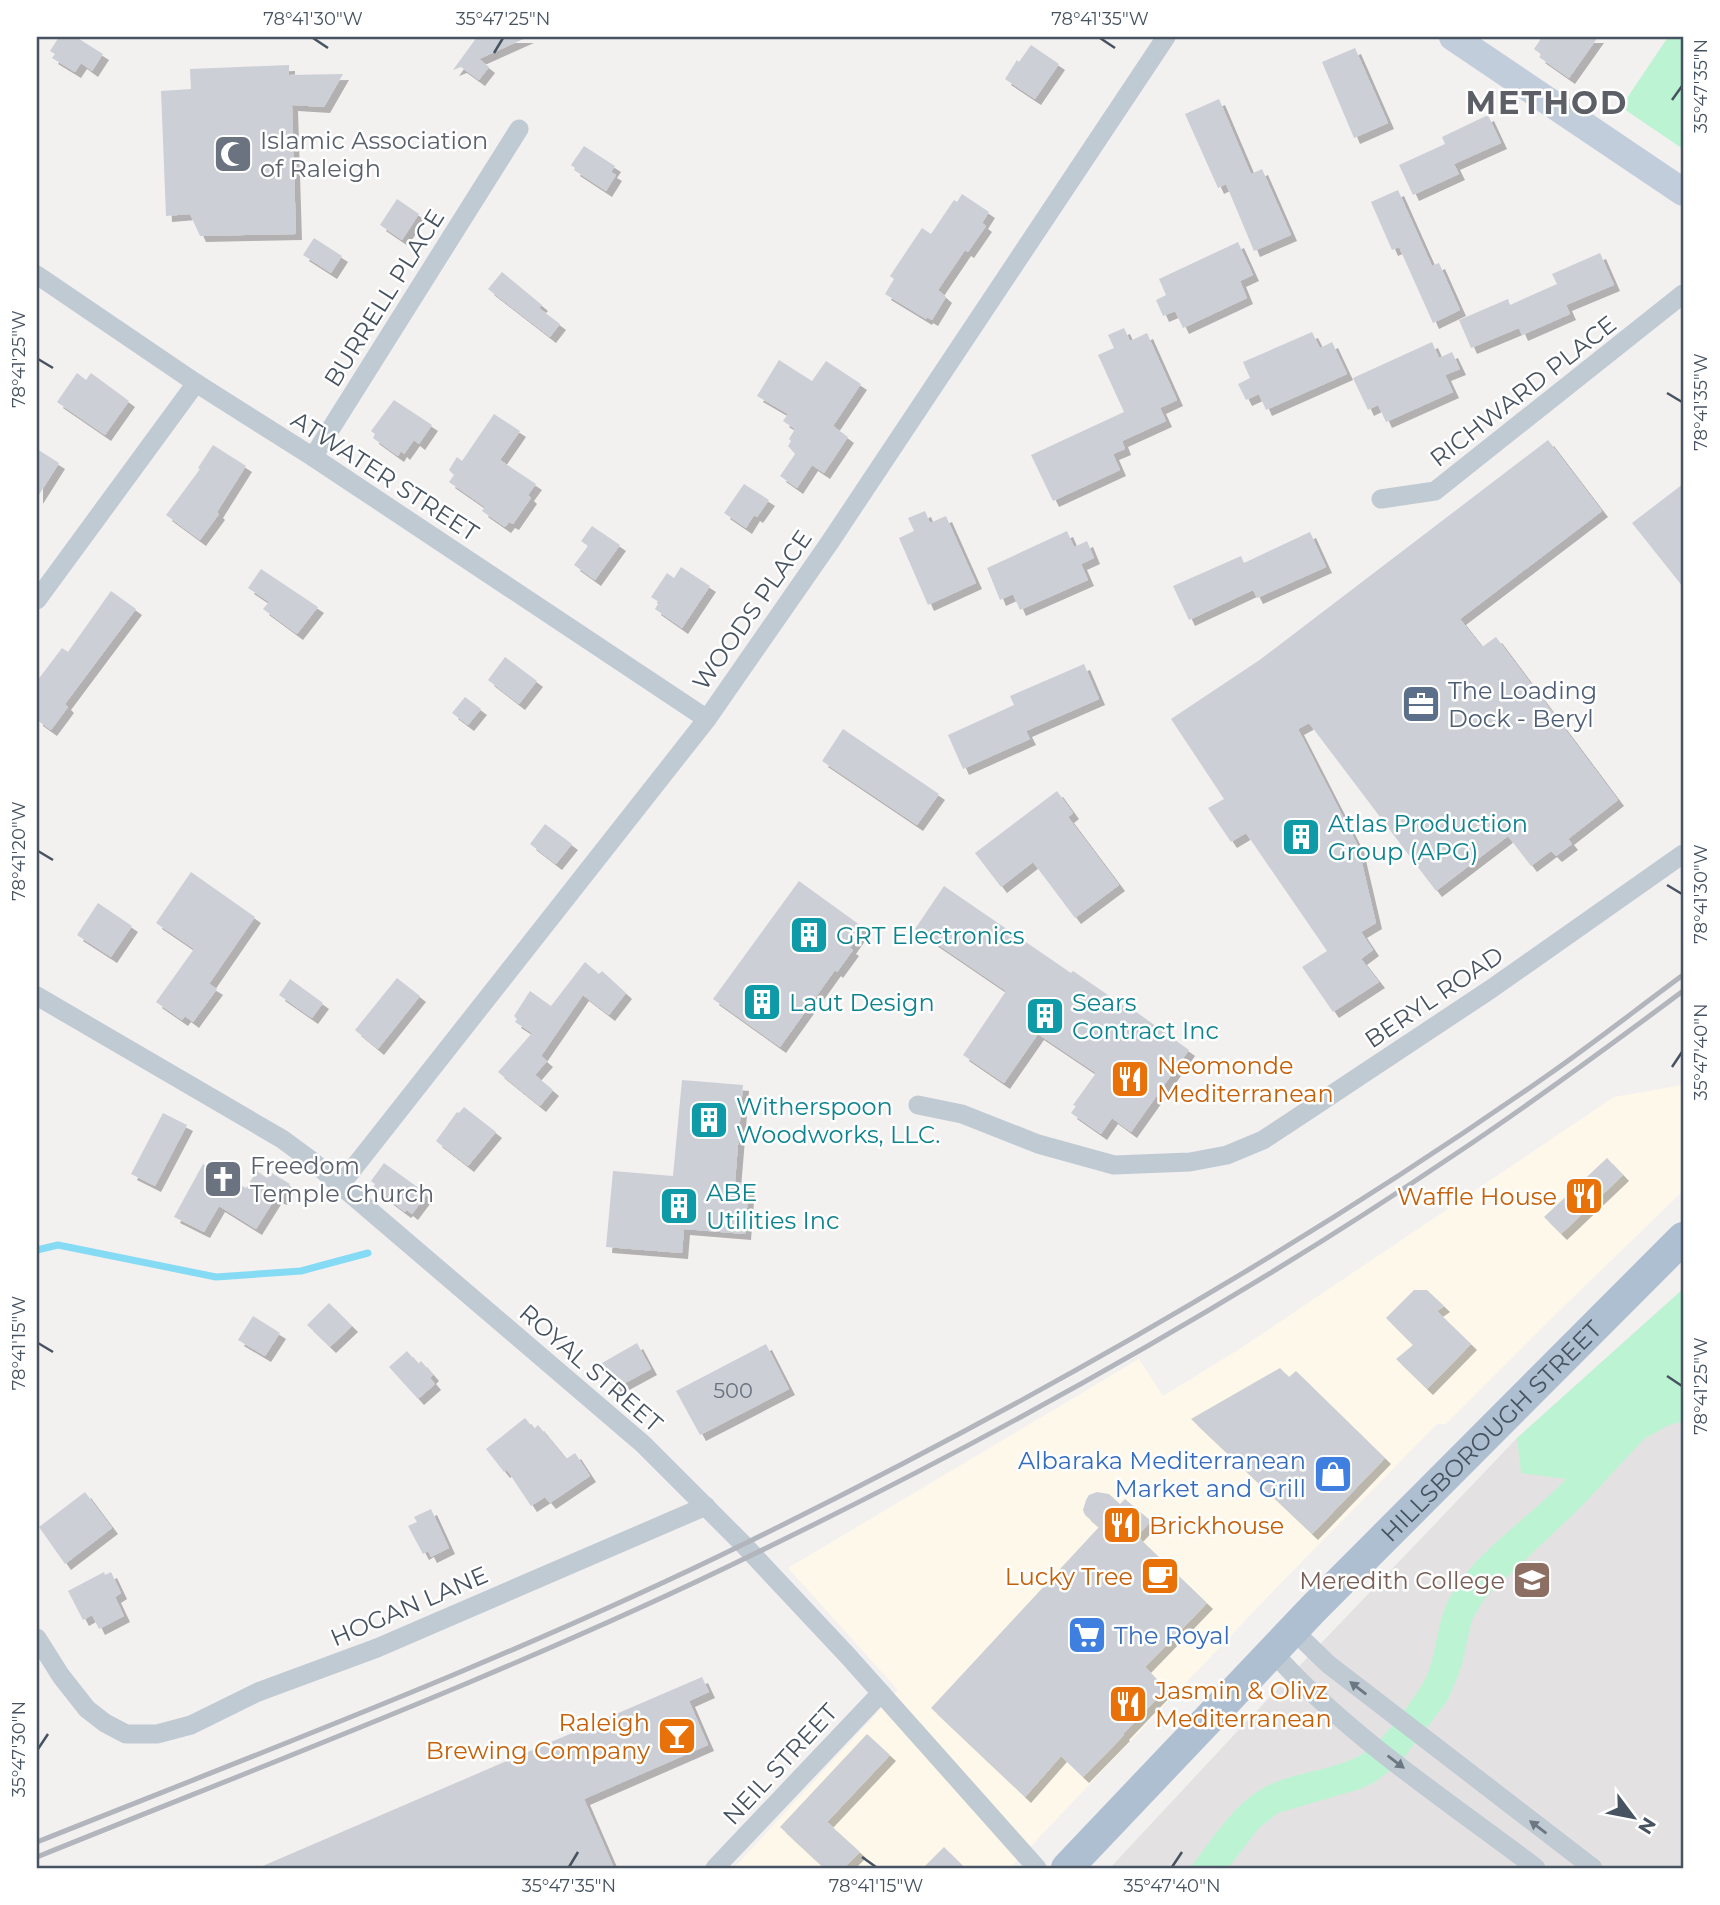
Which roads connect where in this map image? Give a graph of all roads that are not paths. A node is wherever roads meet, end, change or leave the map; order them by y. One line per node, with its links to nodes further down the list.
1 (1166, 37): 11 (street, WOODS PLACE)
2 (1453, 37): 4 (street)
3 (519, 129): 8 (street, BURRELL PLACE)
4 (1683, 192)
5 (37, 275): 7 (street, ATWATER STREET)
6 (1683, 294): 9 (street, RICHWARD PLACE)
7 (196, 383): 8 (street, ATWATER STREET); 10 (street)
8 (313, 457): 11 (street, ATWATER STREET)
9 (1381, 499)
10 (37, 600)
11 (707, 719): 15 (street, WOODS PLACE)
12 (1683, 854): 14 (street, BERYL ROAD)
13 (37, 996): 15 (street, ROYAL STREET)
14 (918, 1105)
15 (341, 1184): 17 (street, ROYAL STREET)
16 (1683, 1238): 19 (main road, HILLSBOROUGH STREET)
17 (706, 1506): 18 (street, HOGAN LANE); 20 (street, ROYAL STREET)
18 (37, 1638)
19 (1282, 1641): 23 (main road, HILLSBOROUGH STREET); 24 (street, one-way to 24); 25 (street, one-way to 19)
20 (881, 1693): 21 (street, NEIL STREET); 22 (street, ROYAL STREET)
21 (715, 1868)
22 (1037, 1868)
23 (1067, 1868)
24 (1536, 1868)
25 (1593, 1868)

